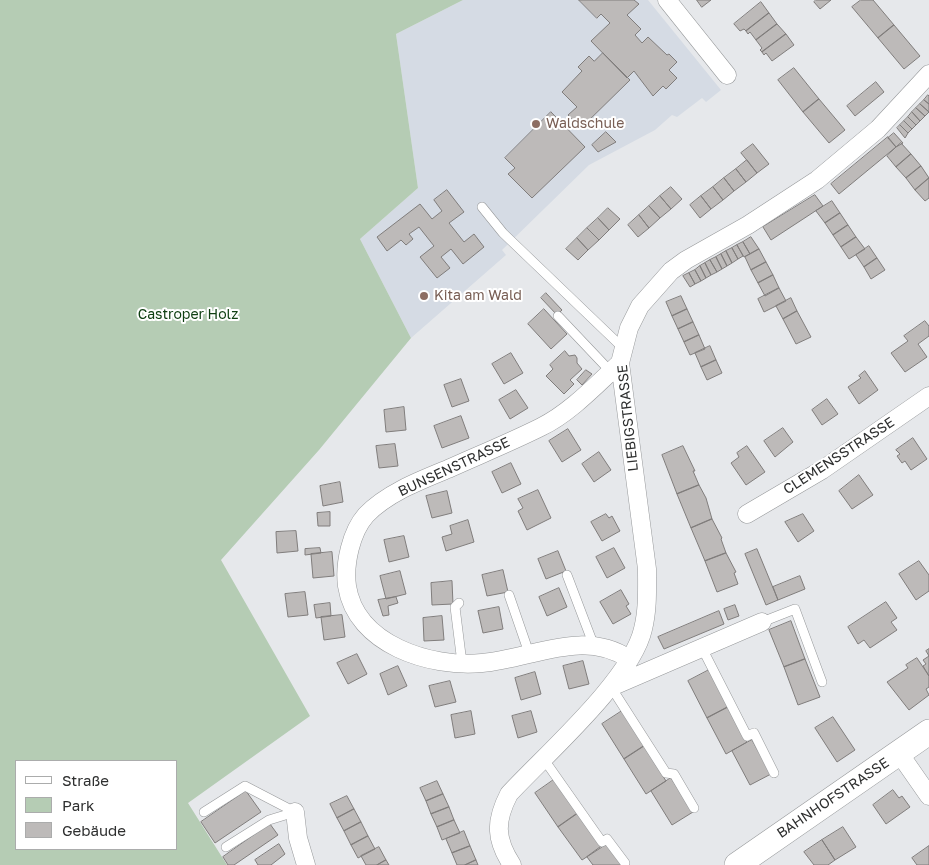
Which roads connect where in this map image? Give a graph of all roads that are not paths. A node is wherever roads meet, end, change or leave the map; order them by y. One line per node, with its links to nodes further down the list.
1 (667, 0): 3 (street)
2 (929, 74): 6 (street, LIEBIGSTRASSE)
3 (727, 75)
4 (482, 207): 6 (lane)
5 (558, 316): 6 (lane)
6 (618, 361): 16 (street, LIEBIGSTRASSE); 17 (street, BUNSENSTRASSE)
7 (929, 396): 8 (street, CLEMENSSTRASSE)
8 (747, 514)
9 (567, 575): 13 (lane)
10 (509, 595): 15 (lane)
11 (459, 603): 17 (lane)
12 (762, 622): 14 (street, LIEBIGSTRASSE); 18 (lane)
13 (594, 646): 15 (street, BUNSENSTRASSE); 16 (street, BUNSENSTRASSE)
14 (702, 648): 19 (street, LIEBIGSTRASSE); 23 (lane)
15 (529, 653): 17 (street, BUNSENSTRASSE)
16 (629, 659): 19 (street, LIEBIGSTRASSE)
17 (462, 663)
18 (822, 682)
19 (611, 687): 22 (street, LIEBIGSTRASSE); 25 (lane)
20 (929, 732): 21 (main road, BAHNHOFSTRASSE)
21 (900, 753): 24 (street); 32 (main road, BAHNHOFSTRASSE)
22 (543, 757): 29 (lane); 31 (street, LIEBIGSTRASSE)
23 (774, 773)
24 (929, 796)
25 (694, 808)
26 (204, 812): 27 (lane)
27 (295, 812): 28 (lane); 30 (street)
28 (226, 846)
29 (624, 863)
30 (306, 865)
31 (512, 865)
32 (737, 865)

